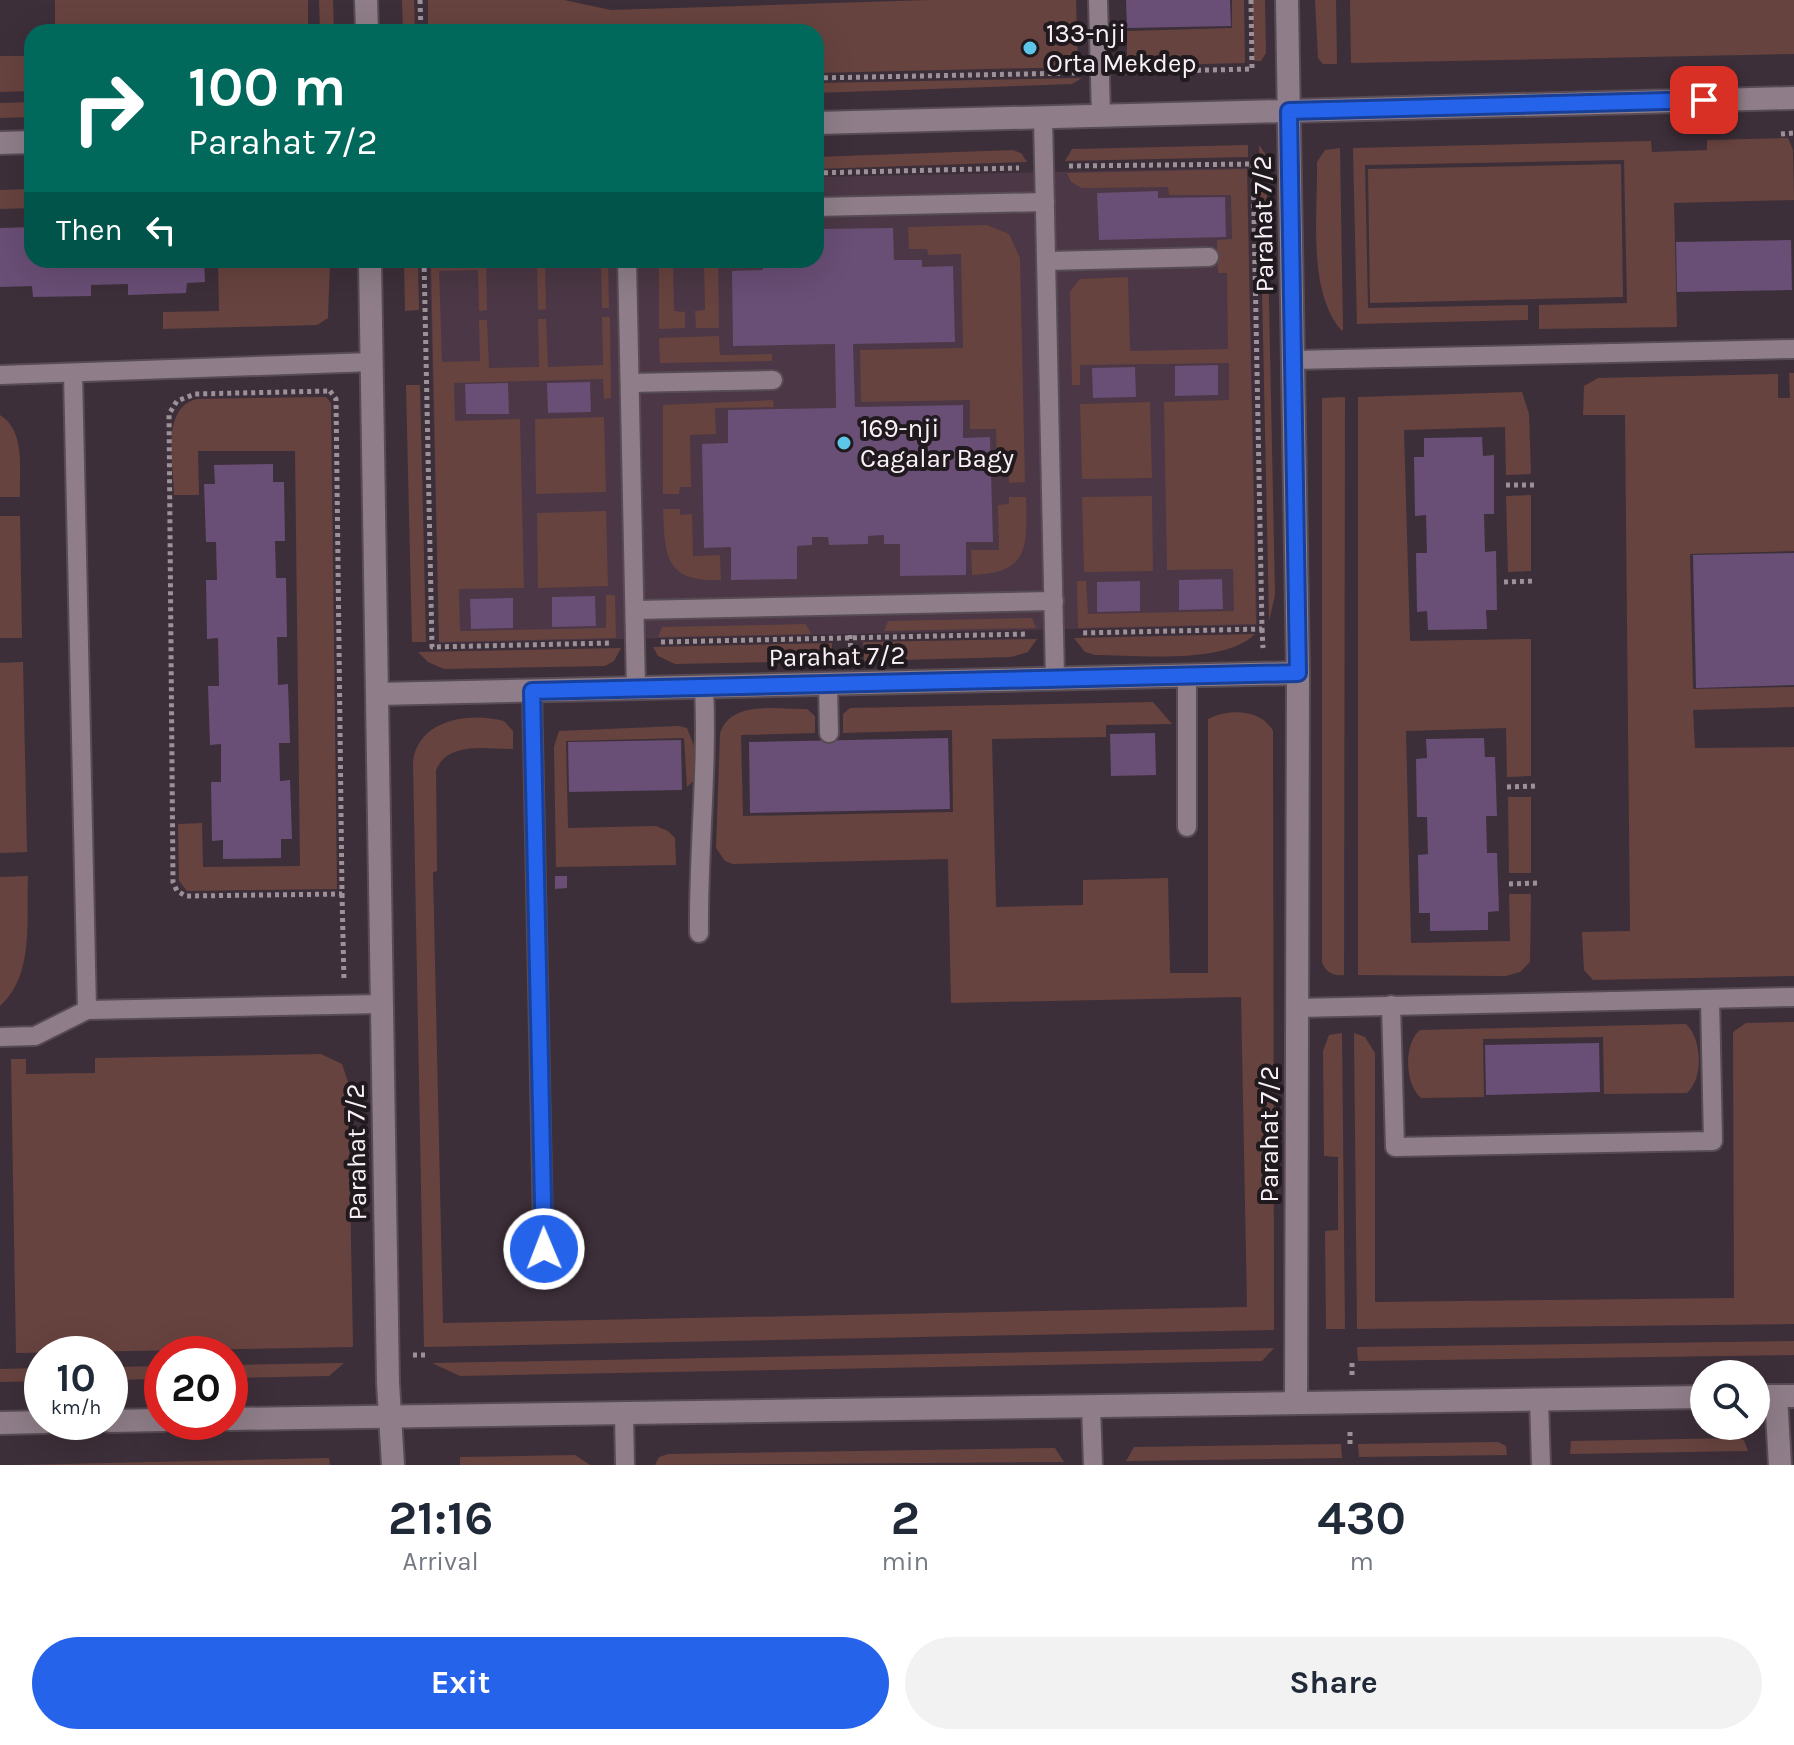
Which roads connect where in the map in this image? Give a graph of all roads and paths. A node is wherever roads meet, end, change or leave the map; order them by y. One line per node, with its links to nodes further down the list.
1 (366, 0): 6 (street)
2 (420, 0): 7 (path)
3 (1098, 0): 8 (lane)
4 (1251, 0): 8 (path)
5 (1287, 0): 11 (street, Parahat 7/2)
6 (367, 24)
7 (421, 24)
8 (1100, 72): 9 (path); 12 (lane)
9 (824, 78)
10 (1794, 98): 11 (street)
11 (1289, 111): 12 (street); 30 (street, Parahat 7/2)
12 (1101, 116): 13 (street)
13 (1043, 118): 14 (street); 22 (lane)
14 (824, 123)
15 (1794, 133): 16 (path)
16 (1781, 134)
17 (24, 142): 18 (street)
18 (0, 143)
19 (1029, 167): 21 (path)
20 (1065, 167): 43 (path)
21 (824, 173)
22 (1045, 202): 23 (lane); 25 (lane)
23 (824, 207)
24 (1209, 257): 25 (lane)
25 (1047, 261): 40 (lane)
26 (370, 268): 31 (street, Parahat 7/2)
27 (424, 268): 44 (path)
28 (627, 268): 35 (lane)
29 (1794, 349): 30 (lane)
30 (1293, 360): 46 (street, Parahat 7/2)
31 (372, 362): 32 (lane); 53 (street, Parahat 7/2)
32 (73, 373): 33 (lane); 68 (lane)
33 (0, 375)
34 (773, 380): 35 (lane)
35 (630, 383): 41 (lane)
36 (1506, 485): 37 (path)
37 (1537, 485)
38 (1536, 581): 39 (path)
39 (1504, 582)
40 (1054, 601): 41 (lane); 48 (lane)
41 (635, 610): 51 (lane)
42 (1038, 633): 45 (path)
43 (1073, 633)
44 (620, 642)
45 (652, 642)
46 (1298, 673): 47 (street, Parahat 7/2); 67 (street, Parahat 7/2)
47 (1187, 675): 48 (street, Parahat 7/2); 57 (lane)
48 (1055, 678): 49 (street, Parahat 7/2)
49 (828, 684): 50 (street, Parahat 7/2); 54 (lane)
50 (704, 687): 51 (street, Parahat 7/2); 61 (lane)
51 (636, 688): 52 (street, Parahat 7/2)
52 (532, 691): 53 (street, Parahat 7/2); 70 (lane)
53 (377, 694): 64 (street, Parahat 7/2)
54 (829, 733)
55 (1536, 786): 56 (path)
56 (1507, 787)
57 (1187, 827)
58 (1537, 883): 59 (path)
59 (1509, 884)
60 (342, 894): 60 (path); 65 (path)
61 (699, 933)
62 (1794, 997): 63 (lane)
63 (1710, 999): 66 (lane); 66 (lane)
64 (382, 1004): 65 (lane); 77 (street, Parahat 7/2)
65 (344, 1005): 68 (lane)
66 (1391, 1005): 67 (lane)
67 (1297, 1008): 74 (street, Parahat 7/2)
68 (87, 1010): 69 (lane)
69 (0, 1037)
70 (544, 1277)
71 (1775, 1396): 85 (street)
72 (1690, 1397): 73 (street)
73 (1539, 1400): 74 (street); 84 (lane)
74 (1296, 1403): 75 (street)
75 (1091, 1406): 76 (street); 83 (lane)
76 (624, 1413): 77 (street); 82 (lane)
77 (392, 1417): 78 (street); 81 (street, Parahat 7/2)
78 (248, 1419)
79 (24, 1422): 80 (street)
80 (0, 1423)
81 (393, 1465)
82 (625, 1465)
83 (1093, 1465)
84 (1541, 1465)
85 (1780, 1465)

